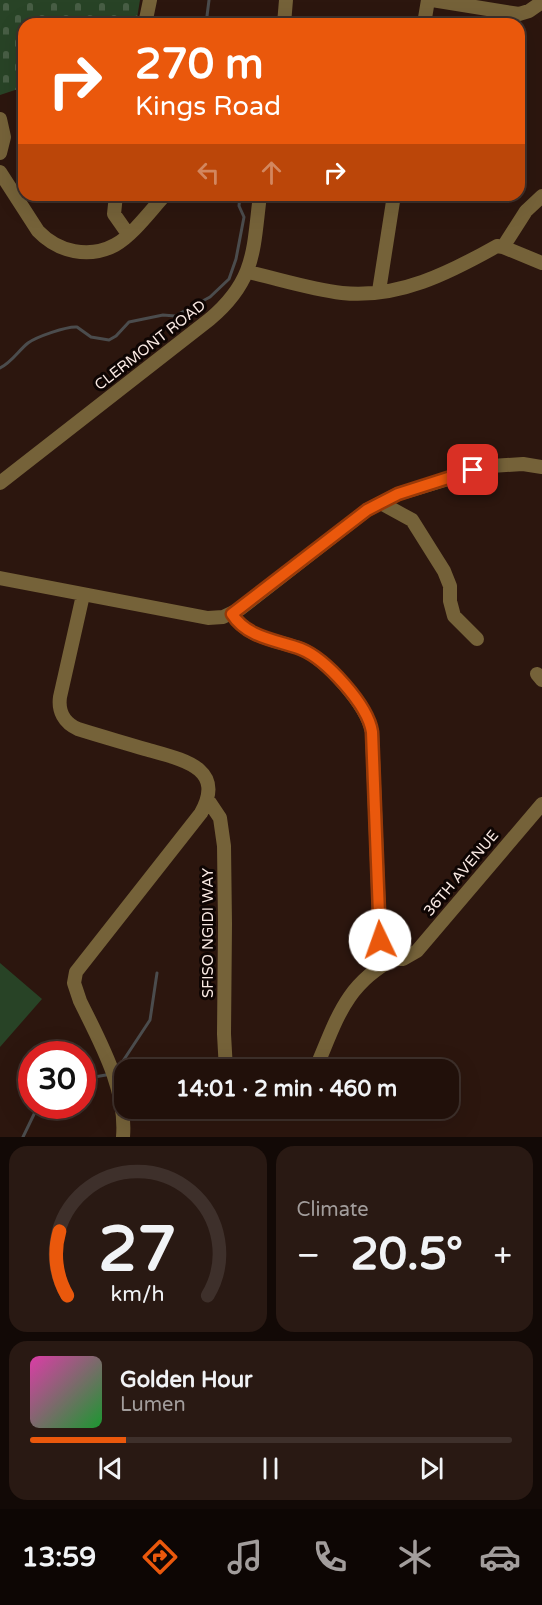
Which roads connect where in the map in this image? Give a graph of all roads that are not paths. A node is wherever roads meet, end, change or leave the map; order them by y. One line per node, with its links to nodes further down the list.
1 (150, 0): 5 (street)
2 (286, 0): 6 (street)
3 (430, 0): 4 (street); 7 (street)
4 (542, 2)
5 (146, 18)
6 (284, 18)
7 (426, 18)
8 (0, 119): 9 (street)
9 (0, 153)
10 (0, 172): 12 (street)
11 (542, 196): 19 (street)
12 (18, 200)
13 (19, 201): 18 (street)
14 (115, 201): 18 (street)
15 (159, 201): 18 (street)
16 (259, 201): 21 (street, CLERMONT ROAD)
17 (393, 201): 22 (street)
18 (128, 234)
19 (502, 247): 20 (street); 22 (street)
20 (542, 263)
21 (248, 272): 22 (street); 24 (street, CLERMONT ROAD)
22 (379, 291)
23 (542, 467): 25 (street)
24 (0, 483)
25 (381, 502): 28 (street); 29 (street)
26 (0, 578): 27 (street)
27 (83, 595): 28 (street); 30 (street, SFISO NGIDI WAY)
28 (232, 614): 32 (street)
29 (477, 639)
30 (208, 800): 33 (street, SFISO NGIDI WAY); 35 (street)
31 (542, 804): 32 (street, 36TH AVENUE)
32 (395, 958): 34 (street, 36TH AVENUE)
33 (225, 1059)
34 (320, 1059)
35 (123, 1137)

